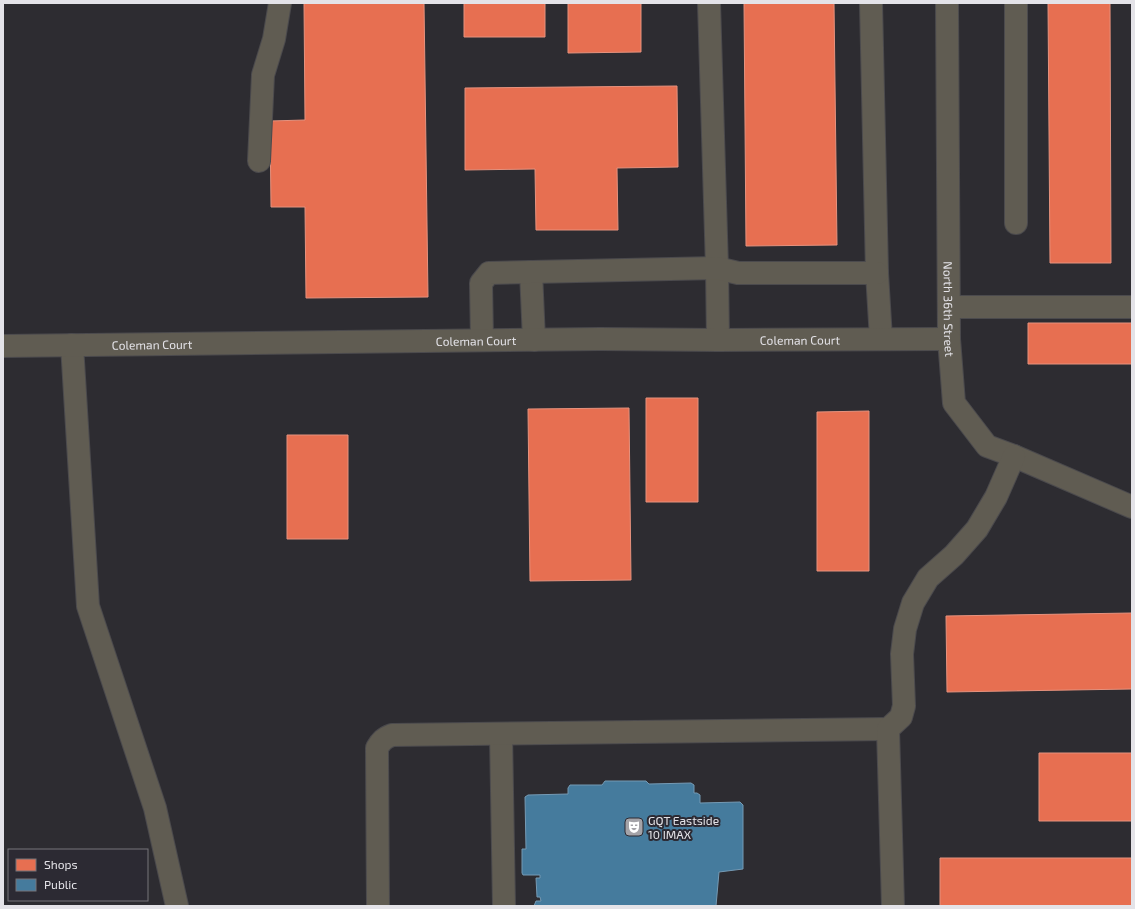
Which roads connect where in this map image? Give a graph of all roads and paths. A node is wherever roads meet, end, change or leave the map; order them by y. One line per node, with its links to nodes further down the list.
1 (280, 3): 6 (street)
2 (709, 3): 8 (street)
3 (871, 3): 10 (street)
4 (947, 3): 11 (street, North 36th Street)
5 (1016, 3): 7 (street)
6 (259, 161)
7 (1016, 224)
8 (717, 268): 9 (street); 10 (street); 17 (street)
9 (531, 272): 15 (street); 16 (street)
10 (877, 273): 13 (street)
11 (949, 307): 12 (street); 14 (street, North 36th Street)
12 (1132, 307)
13 (882, 339): 14 (street, Coleman Court); 17 (street, Coleman Court)
14 (949, 339): 20 (street, North 36th Street)
15 (482, 340): 16 (street, Coleman Court); 18 (street, Coleman Court)
16 (534, 340): 17 (street, Coleman Court)
17 (718, 340)
18 (72, 345): 19 (street, Coleman Court); 24 (street)
19 (3, 346)
20 (1014, 456): 21 (street, North 36th Street); 22 (street)
21 (1132, 507)
22 (888, 729): 23 (street); 27 (street)
23 (501, 734): 25 (street); 26 (street)
24 (177, 906)
25 (378, 906)
26 (504, 906)
27 (893, 906)

